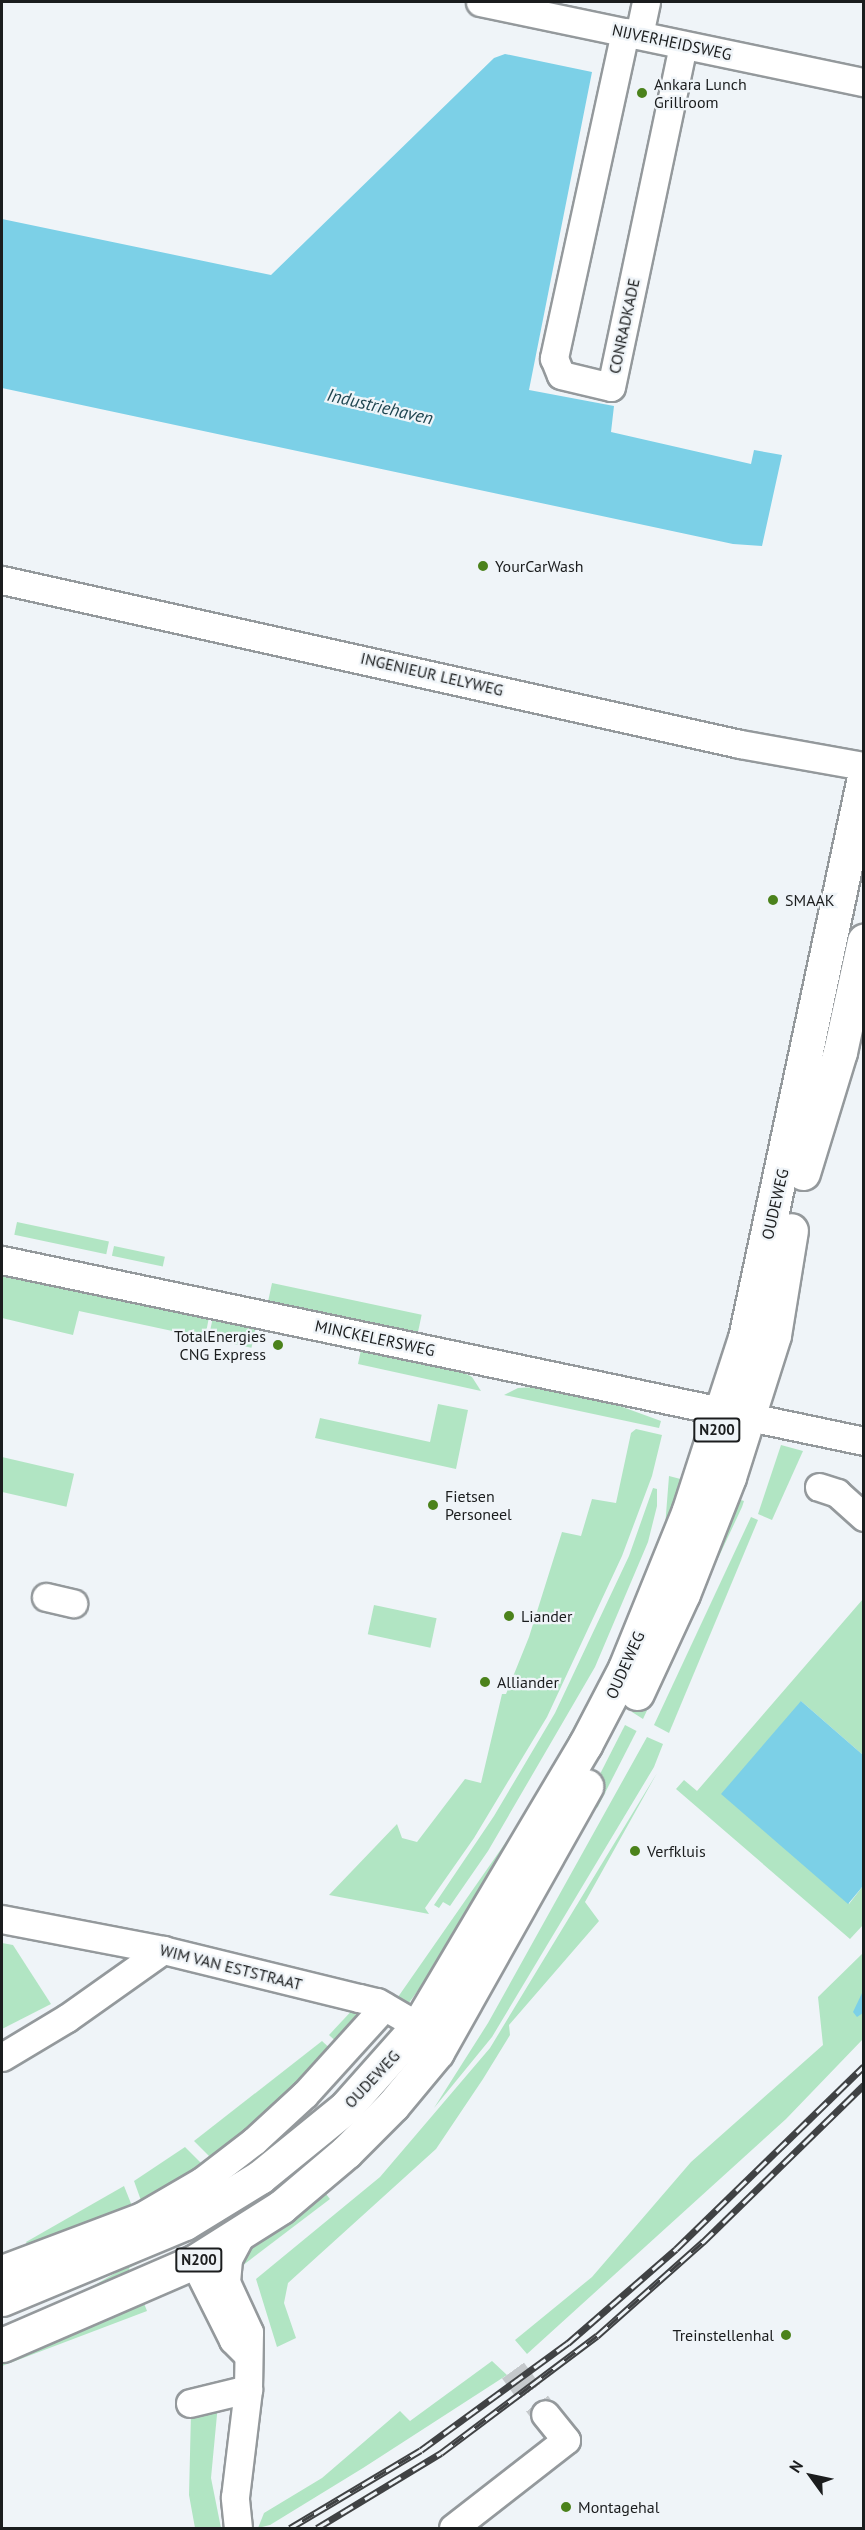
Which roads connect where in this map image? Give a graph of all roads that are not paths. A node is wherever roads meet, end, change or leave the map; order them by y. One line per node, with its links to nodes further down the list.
1 (480, 2): 3 (street, NIJVERHEIDSWEG)
2 (646, 2): 3 (street)
3 (632, 34): 4 (street, NIJVERHEIDSWEG); 4 (street, CONRADKADE)
4 (683, 45): 5 (street, NIJVERHEIDSWEG)
5 (864, 82)
6 (2, 580): 7 (street, INGENIEUR LELYWEG)
7 (864, 766)
8 (864, 777): 11 (main road, OUDEWEG / N200)
9 (864, 941): 11 (main road, OUDEWEG / N200)
10 (2, 1260): 11 (street, MINCKELERSWEG)
11 (736, 1414): 12 (street, MINCKELERSWEG); 20 (main road, OUDEWEG / N200); 21 (main road, OUDEWEG / N200)
12 (864, 1441)
13 (819, 1487): 14 (street)
14 (864, 1517)
15 (45, 1597): 16 (street)
16 (73, 1603)
17 (2, 1920): 18 (street, WIM VAN ESTSTRAAT)
18 (164, 1950): 19 (street, WIM VAN ESTSTRAAT); 22 (street)
19 (384, 2007): 21 (street, WIM VAN ESTSTRAAT); 26 (street)
20 (455, 2023): 21 (street); 24 (main road, OUDEWEG / N200)
21 (418, 2026): 23 (main road, OUDEWEG / N200)
22 (2, 2057)
23 (260, 2177): 25 (main road); 27 (main road, OUDEWEG / N200)
24 (241, 2235): 25 (main road, OUDEWEG / N200); 29 (street)
25 (194, 2262): 28 (main road, OUDEWEG / N200); 29 (street)
26 (2, 2270)
27 (2, 2299)
28 (2, 2345)
29 (246, 2353): 30 (street)
30 (248, 2389): 31 (street); 33 (street)
31 (190, 2403)
32 (545, 2414): 34 (street)
33 (238, 2529)
34 (453, 2529)

